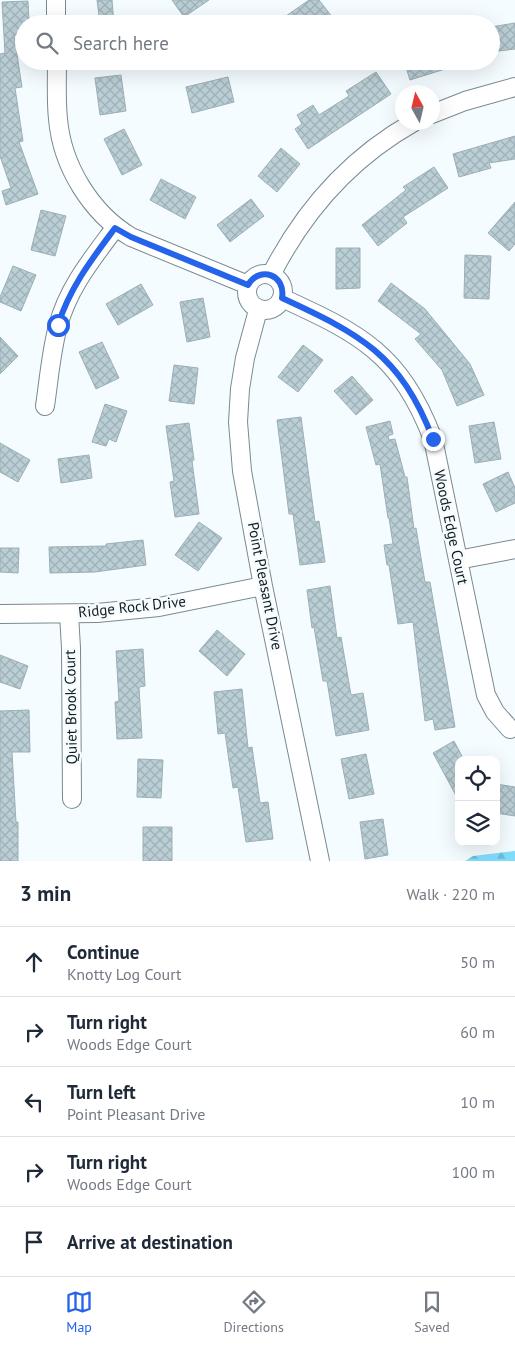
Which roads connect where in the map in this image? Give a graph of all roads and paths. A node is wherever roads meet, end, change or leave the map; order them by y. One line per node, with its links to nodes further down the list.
1 (56, 0): 2 (street)
2 (56, 15)
3 (56, 70): 7 (street)
4 (515, 87): 5 (street)
5 (440, 111)
6 (400, 130): 8 (street)
7 (115, 228): 9 (street); 12 (street)
8 (271, 275): 9 (street); 10 (street)
9 (248, 285): 11 (street)
10 (282, 298): 11 (street); 14 (street, Woods Edge Court)
11 (258, 310): 15 (street, Point Pleasant Drive)
12 (45, 406)
13 (515, 549): 14 (street)
14 (458, 560): 18 (street, Woods Edge Court)
15 (263, 586): 17 (street, Ridge Rock Drive); 20 (street, Point Pleasant Drive)
16 (0, 614): 17 (street, Ridge Rock Drive)
17 (69, 614): 19 (street, Quiet Brook Court)
18 (510, 729)
19 (72, 799)
20 (320, 861)

